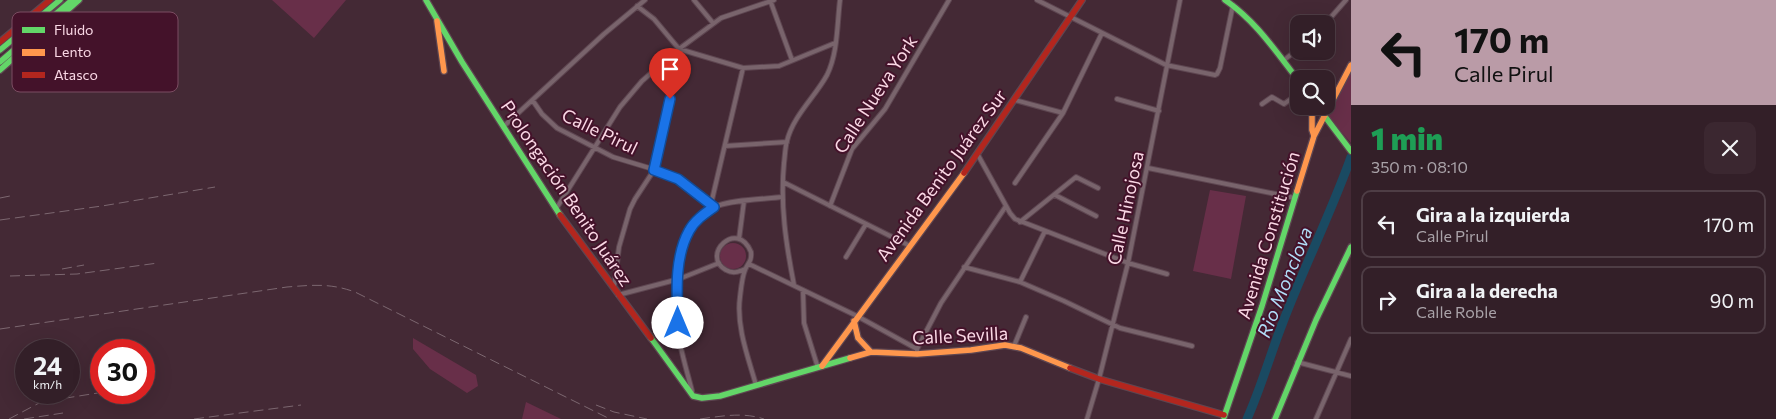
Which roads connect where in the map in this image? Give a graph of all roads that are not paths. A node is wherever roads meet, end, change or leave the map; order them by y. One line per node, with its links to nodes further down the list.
1 (50, 0): 18 (main road)
2 (72, 0): 20 (main road)
3 (79, 0): 21 (main road)
4 (426, 0): 23 (main road, Prolongación Benito Juárez)
5 (645, 0): 16 (street)
6 (694, 0): 25 (street)
7 (771, 0): 25 (street); 37 (street)
8 (840, 0): 30 (street)
9 (949, 0): 73 (street, Calle Nueva York)
10 (1037, 0): 24 (street)
11 (1082, 0): 24 (main road, Avenida Benito Juárez Sur)
12 (1180, 0): 40 (street, Calle Hinojosa)
13 (1225, 0): 17 (main road)
14 (1346, 0): 22 (street)
15 (59, 1): 19 (main road)
16 (637, 6): 31 (street); 50 (street)
17 (1233, 6): 38 (main road); 40 (street)
18 (36, 12)
19 (46, 12)
20 (58, 12)
21 (65, 12)
22 (1333, 15)
23 (436, 16): 45 (main road); 56 (main road, Prolongación Benito Juárez)
24 (1070, 17): 27 (street); 49 (main road, Avenida Benito Juárez Sur)
25 (713, 23): 31 (street)
26 (12, 32): 29 (main road)
27 (1102, 32): 40 (street); 53 (street)
28 (12, 40): 32 (main road)
29 (0, 42)
30 (835, 43): 37 (street); 58 (street)
31 (678, 49): 34 (street); 42 (street)
32 (0, 50)
33 (12, 52): 39 (main road)
34 (674, 53): 60 (street); 64 (street)
35 (1290, 55): 38 (street)
36 (12, 59): 43 (main road)
37 (792, 60): 42 (street)
38 (1283, 61): 44 (main road)
39 (0, 62)
40 (1166, 65): 52 (street, Calle Hinojosa)
41 (1351, 65): 46 (main road, Avenida Constitución)
42 (743, 68): 59 (street)
43 (0, 70)
44 (1290, 70)
45 (444, 71)
46 (1335, 95)
47 (1116, 99): 52 (street)
48 (1290, 99): 51 (street)
49 (1014, 100): 53 (street); 62 (main road, Avenida Benito Juárez Sur)
50 (533, 101): 56 (street); 60 (street, Calle Pirul)
51 (1262, 104)
52 (1158, 111): 63 (street, Calle Hinojosa)
53 (1063, 113): 66 (street)
54 (1313, 115): 57 (main road)
55 (1324, 116): 57 (main road, Avenida Constitución); 61 (main road)
56 (503, 127): 75 (main road, Prolongación Benito Juárez)
57 (1314, 136): 70 (main road, Avenida Constitución)
58 (786, 142): 59 (street); 65 (street)
59 (725, 146): 72 (street)
60 (594, 148): 64 (street, Calle Pirul); 75 (street)
61 (1351, 151)
62 (978, 155): 74 (street); 81 (main road, Avenida Benito Juárez Sur)
63 (1148, 168): 70 (street); 85 (street, Calle Hinojosa)
64 (654, 170): 72 (street, Calle Pirul); 93 (street)
65 (783, 182): 69 (street); 73 (street)
66 (1015, 183)
67 (1098, 188): 68 (street)
68 (1055, 195): 76 (street); 77 (street)
69 (782, 197): 71 (street); 92 (street)
70 (1295, 198): 111 (main road, Avenida Constitución)
71 (744, 202): 72 (street); 80 (street)
72 (712, 206): 90 (street)
73 (830, 206): 78 (street)
74 (1006, 206): 77 (street); 87 (street)
75 (556, 209): 93 (main road, Prolongación Benito Juárez)
76 (1096, 216)
77 (1020, 222): 79 (street)
78 (866, 224): 81 (street); 83 (street)
79 (1045, 231): 85 (street); 91 (street)
80 (739, 239): 84 (street); 86 (street)
81 (910, 246): 97 (main road, Avenida Benito Juárez Sur)
82 (1351, 247): 104 (main road)
83 (846, 257)
84 (719, 263): 88 (street); 90 (street)
85 (1128, 263): 89 (street); 98 (street, Calle Hinojosa)
86 (749, 264): 88 (street); 92 (street)
87 (964, 267): 91 (street); 102 (street)
88 (745, 269): 109 (street)
89 (1167, 274)
90 (678, 279): 95 (street); 110 (street)
91 (1020, 282): 98 (street)
92 (794, 285): 94 (street)
93 (614, 289): 95 (main road, Prolongación Benito Juárez)
94 (803, 290): 97 (street); 105 (street)
95 (618, 295): 110 (main road, Prolongación Benito Juárez)
96 (1026, 317): 100 (street)
97 (856, 319): 102 (street); 103 (main road); 105 (main road, Avenida Benito Juárez Sur)
98 (1113, 325): 101 (street); 108 (street, Calle Hinojosa)
99 (1351, 339): 106 (street)
100 (1014, 346): 102 (main road, Calle Sevilla); 108 (main road, Calle Sevilla)
101 (1192, 346)
102 (917, 351): 103 (main road, Calle Sevilla)
103 (871, 352): 105 (main road, Calle Sevilla)
104 (1297, 362): 106 (street); 113 (main road)
105 (820, 367): 109 (main road)
106 (1337, 371): 107 (street); 114 (street)
107 (1351, 376)
108 (1099, 379): 111 (main road, Calle Sevilla); 112 (street, Calle Hinojosa)
109 (756, 385): 110 (main road)
110 (693, 396)
111 (1224, 417)
112 (1087, 419)
113 (1275, 419)
114 (1316, 419)

